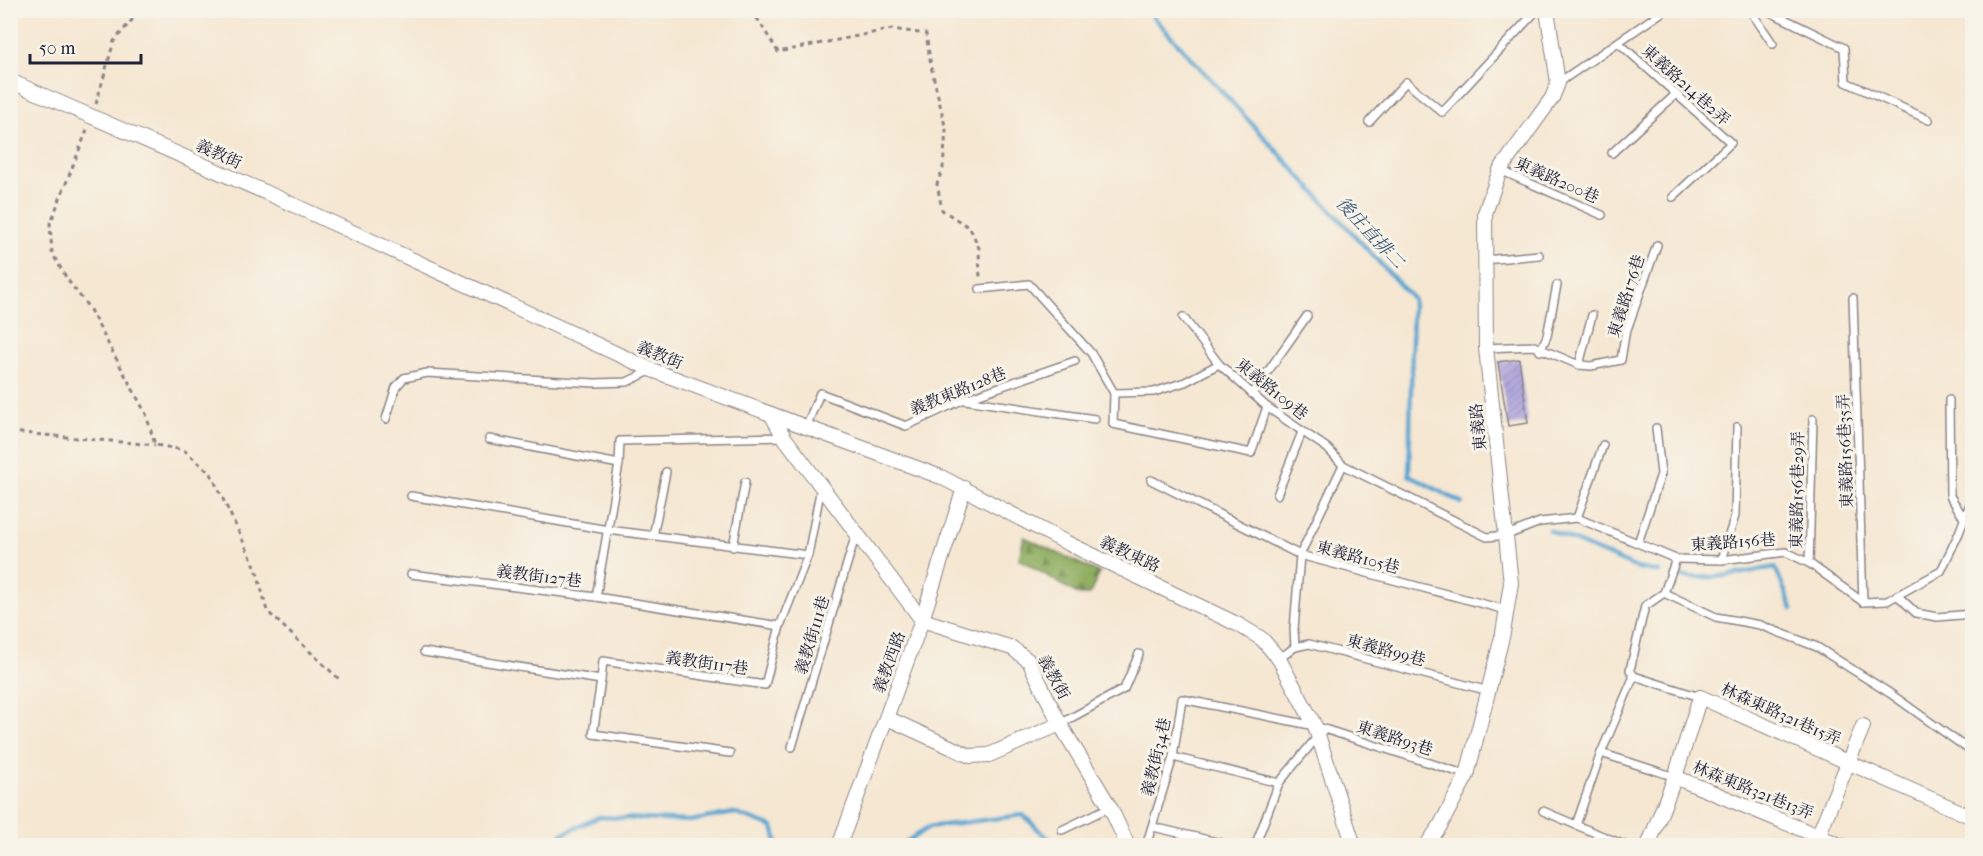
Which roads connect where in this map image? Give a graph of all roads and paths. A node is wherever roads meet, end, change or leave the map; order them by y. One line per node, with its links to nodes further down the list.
1 (134, 10): 13 (path)
2 (752, 10): 24 (path)
3 (1538, 10): 15 (lane)
4 (1546, 10): 11 (street)
5 (1665, 10): 8 (lane)
6 (1750, 10): 9 (lane)
7 (1766, 10): 14 (lane)
8 (1618, 43): 11 (lane); 12 (lane, 東義路214巷2弄)
9 (1773, 44)
10 (10, 81): 13 (street, 義教街)
11 (1558, 83): 17 (street, 東義路)
12 (1676, 94): 16 (lane); 18 (lane, 東義路214巷2弄)
13 (91, 116): 34 (street, 義教街); 51 (path)
14 (1929, 120)
15 (1369, 122)
16 (1612, 153)
17 (1500, 170): 19 (lane, 東義路200巷); 22 (street, 東義路)
18 (1673, 197)
19 (1602, 215)
20 (1657, 245): 33 (lane, 東義路176巷)
21 (1539, 255): 22 (lane)
22 (1485, 260): 29 (street, 東義路)
23 (1557, 285): 30 (lane)
24 (980, 289): 35 (lane)
25 (1853, 298): 80 (lane, 東義路156巷35弄)
26 (1592, 315): 33 (lane)
27 (1308, 316): 36 (lane)
28 (1183, 317): 32 (lane)
29 (1486, 348): 30 (lane, 東義路176巷); 67 (street, 東義路)
30 (1540, 351): 33 (lane, 東義路176巷)
31 (1075, 361): 37 (lane, 義教東路128巷)
32 (1219, 364): 35 (lane, 東義路109巷); 36 (lane, 東義路109巷)
33 (1579, 364)
34 (652, 370): 40 (street, 義教街); 42 (lane)
35 (1114, 393): 39 (lane)
36 (1252, 394): 39 (lane, 東義路109巷)
37 (962, 400): 43 (lane); 44 (lane, 義教東路128巷)
38 (1949, 400): 64 (lane)
39 (1267, 407): 48 (lane, 東義路109巷)
40 (771, 414): 44 (street, 義教東路); 49 (street)
41 (1812, 418): 75 (lane, 東義路156巷29弄)
42 (386, 419)
43 (1095, 419)
44 (806, 427): 59 (street, 義教東路)
45 (1737, 427): 74 (lane)
46 (1656, 428): 69 (lane)
47 (10, 432): 51 (path)
48 (1302, 432): 54 (lane, 東義路109巷); 60 (lane)
49 (784, 437): 53 (lane, 義教街127巷); 58 (street)
50 (489, 439): 53 (lane)
51 (155, 445): 90 (path)
52 (1603, 445): 63 (lane)
53 (619, 464): 65 (lane, 義教街127巷)
54 (1343, 465): 67 (lane, 東義路109巷); 72 (lane, 東義路105巷)
55 (666, 472): 68 (lane)
56 (1151, 480): 72 (lane)
57 (745, 482): 70 (lane)
58 (821, 487): 66 (street); 71 (lane, 義教街117巷)
59 (964, 488): 83 (street, 義教西路); 88 (street, 義教東路)
60 (1277, 495)
61 (411, 496): 65 (lane)
62 (1972, 499): 64 (lane)
63 (1577, 518): 67 (lane, 東義路156巷); 69 (lane, 東義路156巷)
64 (1965, 520): 78 (lane)
65 (608, 530): 68 (lane); 79 (lane, 義教街127巷)
66 (857, 531): 83 (street); 98 (lane, 義教街111巷)
67 (1507, 535): 81 (street, 東義路)
68 (653, 536): 70 (lane)
69 (1638, 543): 73 (lane, 東義路156巷)
70 (733, 547): 71 (lane)
71 (808, 555): 84 (lane, 義教街117巷)
72 (1300, 555): 81 (lane, 東義路105巷); 85 (lane)
73 (1676, 559): 74 (lane, 東義路156巷); 77 (lane)
74 (1721, 560): 75 (lane, 東義路156巷)
75 (1809, 563): 80 (lane, 東義路156巷)
76 (411, 574): 79 (lane, 義教街127巷)
77 (1664, 593): 89 (lane); 99 (lane)
78 (1897, 595): 80 (lane); 82 (lane)
79 (596, 597): 84 (lane)
80 (1863, 602)
81 (1506, 610): 92 (street, 東義路)
82 (1972, 614)
83 (922, 620): 94 (street, 義教西路); 95 (street, 義教街)
84 (780, 626): 91 (lane, 義教街117巷)
85 (1296, 647): 88 (lane); 92 (lane, 東義路99巷)
86 (424, 651): 91 (lane)
87 (1139, 654): 95 (lane)
88 (1278, 659): 97 (street, 義教東路)
89 (1634, 676): 93 (lane); 101 (lane)
90 (340, 680)
91 (600, 680): 100 (lane)
92 (1489, 691): 104 (street, 東義路)
93 (1700, 697): 103 (street, 林森東路321巷15弄); 105 (street)
94 (887, 718): 95 (street); 114 (street, 義教西路)
95 (1060, 724): 107 (street, 義教街)
96 (1863, 726): 103 (street)
97 (1316, 731): 102 (lane, 義教街34巷); 104 (lane, 東義路93巷); 106 (lane); 119 (street, 義教東路)
98 (792, 747)
99 (1972, 752)
100 (730, 753)
101 (1601, 753): 105 (lane); 110 (lane)
102 (1173, 757): 106 (lane); 111 (lane, 義教街34巷)
103 (1848, 762): 109 (street, 林森東路321巷15弄); 113 (street)
104 (1467, 775): 120 (street, 東義路)
105 (1675, 777): 113 (street, 林森東路321巷13弄); 122 (street)
106 (1279, 783): 118 (lane)
107 (1110, 807): 112 (lane); 115 (street, 義教街)
108 (1543, 811): 110 (lane)
109 (1972, 817)
110 (1576, 825): 121 (lane)
111 (1153, 826): 116 (lane, 義教街34巷); 117 (lane)
112 (1062, 830)
113 (1816, 840): 123 (street, 林森東路321巷13弄)
114 (839, 846)
115 (1128, 846)
116 (1146, 846)
117 (1234, 846)
118 (1255, 846)
119 (1354, 846)
120 (1426, 846)
121 (1627, 846)
122 (1648, 846)
123 (1842, 846)

